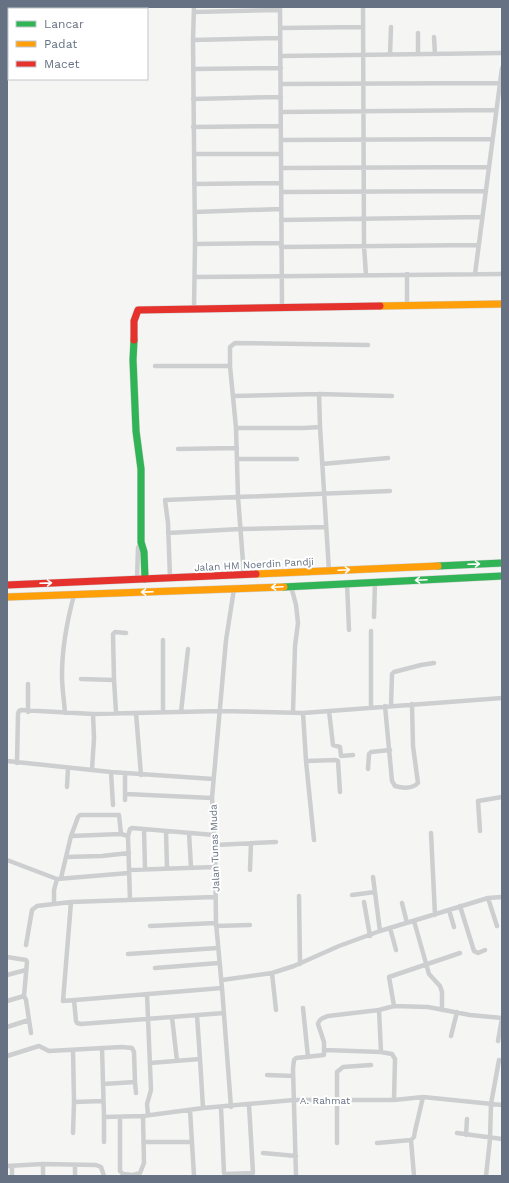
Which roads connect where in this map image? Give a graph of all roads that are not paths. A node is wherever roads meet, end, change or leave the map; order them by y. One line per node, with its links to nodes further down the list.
1 (363, 7): 6 (street)
2 (280, 9): 3 (street); 5 (street)
3 (194, 10): 10 (street)
4 (391, 27): 12 (street)
5 (280, 28): 6 (street); 9 (street)
6 (363, 28): 15 (street)
7 (418, 33): 13 (street)
8 (434, 37): 14 (street)
9 (280, 38): 10 (street); 16 (street)
10 (193, 40): 19 (street)
11 (502, 53): 14 (street)
12 (390, 54): 13 (street); 15 (street)
13 (418, 54): 14 (street)
14 (435, 54)
15 (363, 55): 16 (street); 22 (street)
16 (280, 56): 17 (street)
17 (281, 68): 19 (street); 21 (street)
18 (502, 68): 20 (street)
19 (193, 69): 24 (street)
20 (499, 83): 22 (street); 25 (street)
21 (281, 84): 22 (street); 23 (street)
22 (363, 84): 27 (street)
23 (281, 97): 24 (street); 26 (street)
24 (193, 99): 29 (street)
25 (496, 110): 27 (street); 31 (street)
26 (281, 112): 27 (street); 28 (street)
27 (363, 112): 30 (street)
28 (281, 126): 29 (street); 32 (street)
29 (194, 127): 33 (street)
30 (363, 139): 31 (street); 32 (street); 37 (street)
31 (492, 139): 35 (street)
32 (281, 140): 34 (street)
33 (194, 154): 34 (street); 39 (street)
34 (281, 154): 36 (street)
35 (488, 167): 37 (street); 41 (street)
36 (281, 168): 37 (street); 38 (street)
37 (364, 168): 40 (street)
38 (281, 183): 39 (street); 42 (street)
39 (194, 184): 44 (street)
40 (364, 191): 41 (street); 42 (street); 46 (street)
41 (485, 191): 45 (street)
42 (281, 192): 43 (street)
43 (281, 210): 44 (street); 47 (street)
44 (194, 212): 48 (street)
45 (482, 217): 46 (street); 50 (street)
46 (364, 219): 47 (street); 51 (street)
47 (281, 220): 49 (street)
48 (195, 244): 49 (street); 57 (street)
49 (281, 245): 51 (street); 55 (street)
50 (478, 245): 51 (street); 53 (street)
51 (364, 246): 56 (street)
52 (407, 274): 53 (street); 56 (street); 59 (street)
53 (475, 274): 54 (street)
54 (502, 274)
55 (281, 275): 56 (street); 57 (street); 61 (street)
56 (366, 275)
57 (195, 277): 60 (street)
58 (502, 304): 59 (main road)
59 (407, 305): 61 (main road)
60 (194, 309): 61 (main road); 82 (main road)
61 (282, 309)
62 (368, 345): 64 (street)
63 (155, 366): 64 (street)
64 (230, 366): 66 (street)
65 (319, 394): 66 (street); 67 (street); 68 (street)
66 (233, 396): 69 (street)
67 (392, 396)
68 (320, 427): 69 (street); 75 (street)
69 (236, 428): 70 (street)
70 (237, 448): 71 (street); 73 (street)
71 (178, 449)
72 (388, 458): 75 (street)
73 (237, 459): 74 (street); 78 (street)
74 (297, 459)
75 (322, 464): 77 (street)
76 (390, 491): 77 (street)
77 (324, 494): 78 (street); 79 (street)
78 (238, 497): 80 (street); 81 (street)
79 (326, 527): 80 (street); 84 (street)
80 (240, 529): 81 (street); 85 (street)
81 (168, 533): 87 (street)
82 (141, 542): 88 (main road); 89 (street)
83 (502, 563): 84 (main road, Jalan HM Noerdin Pandji, one-way to 83)
84 (329, 571): 85 (main road, Jalan HM Noerdin Pandji)
85 (244, 575): 87 (main road, Jalan HM Noerdin Pandji)
86 (502, 576): 90 (main road, one-way to 90)
87 (170, 578): 88 (main road, Jalan HM Noerdin Pandji)
88 (145, 579): 89 (main road, Jalan HM Noerdin Pandji)
89 (137, 580): 92 (main road, Jalan HM Noerdin Pandji, one-way to 89)
90 (374, 582): 91 (main road); 97 (street)
91 (347, 584): 93 (main road); 98 (street)
92 (7, 585)
93 (291, 586): 94 (main road, one-way to 94); 119 (street)
94 (234, 589): 95 (main road, one-way to 95); 112 (street, Jalan Tunas Muda)
95 (74, 595): 96 (main road); 120 (street)
96 (7, 597)
97 (374, 617)
98 (349, 630)
99 (371, 631): 111 (street)
100 (126, 633): 105 (street)
101 (162, 640): 117 (street)
102 (188, 649): 118 (street)
103 (434, 663): 110 (street)
104 (81, 679): 105 (street)
105 (114, 680): 115 (street)
106 (28, 684): 114 (street)
107 (502, 698): 108 (street)
108 (412, 704): 110 (street); 123 (street)
109 (385, 706): 110 (street); 111 (street); 123 (street)
110 (391, 706)
111 (371, 708): 113 (street)
112 (220, 711): 118 (street); 119 (street); 134 (street, Jalan Tunas Muda)
113 (329, 711): 121 (street); 124 (street)
114 (28, 712): 120 (street); 127 (street)
115 (116, 712): 116 (street); 122 (street)
116 (136, 712): 117 (street); 133 (street)
117 (163, 712): 118 (street)
118 (181, 712)
119 (293, 712): 121 (street)
120 (65, 713): 122 (street)
121 (303, 713): 126 (street)
122 (93, 714): 130 (street)
123 (390, 750): 129 (street)
124 (353, 755)
125 (7, 761): 127 (street)
126 (306, 761): 136 (street); 151 (street)
127 (17, 763): 128 (street)
128 (68, 768): 130 (street); 135 (street)
129 (368, 769)
130 (92, 770): 131 (street)
131 (110, 772): 132 (street); 141 (street)
132 (125, 774): 133 (street); 137 (street)
133 (141, 775): 134 (street)
134 (213, 779): 139 (street, Jalan Tunas Muda)
135 (67, 787)
136 (340, 792)
137 (126, 794): 139 (street); 140 (street)
138 (502, 797): 144 (street)
139 (212, 798): 148 (street, Jalan Tunas Muda)
140 (126, 800)
141 (113, 805)
142 (144, 830): 143 (street); 150 (street); 161 (street)
143 (166, 831): 145 (street); 159 (street)
144 (480, 831)
145 (189, 833): 148 (street); 160 (street)
146 (431, 833): 179 (street)
147 (121, 834): 149 (street); 149 (street); 150 (street)
148 (214, 835): 154 (street, Jalan Tunas Muda)
149 (71, 836): 156 (street)
150 (128, 836): 155 (street)
151 (314, 840)
152 (276, 842): 153 (street)
153 (251, 843): 154 (street); 162 (street)
154 (215, 845): 158 (street, Jalan Tunas Muda)
155 (129, 853): 156 (street); 163 (street)
156 (66, 857): 165 (street)
157 (7, 860): 165 (street)
158 (214, 867): 160 (street); 169 (street, Jalan Tunas Muda)
159 (167, 868): 160 (street); 161 (street)
160 (191, 868)
161 (145, 870): 163 (street)
162 (250, 870)
163 (129, 872): 165 (street); 172 (street)
164 (373, 877): 166 (street)
165 (59, 878): 176 (street)
166 (375, 892): 167 (street); 188 (street)
167 (352, 895)
168 (299, 896): 198 (street)
169 (215, 897): 172 (street); 183 (street, Jalan Tunas Muda)
170 (502, 897): 171 (street)
171 (488, 898): 177 (street); 185 (street)
172 (130, 900): 173 (street)
173 (71, 902): 176 (street); 208 (street)
174 (364, 902): 189 (street)
175 (402, 903): 181 (street)
176 (54, 904): 190 (street)
177 (460, 906): 178 (street); 193 (street)
178 (449, 910): 179 (street); 187 (street)
179 (434, 915): 180 (street)
180 (414, 921): 181 (street); 199 (street)
181 (407, 923): 186 (street)
182 (250, 924): 183 (street)
183 (216, 925): 184 (street); 191 (street, Jalan Tunas Muda)
184 (150, 926)
185 (498, 926)
186 (390, 928): 188 (street); 192 (street)
187 (454, 928)
188 (380, 931): 189 (street)
189 (370, 936): 198 (street)
190 (26, 945)
191 (218, 948): 195 (street); 197 (street, Jalan Tunas Muda)
192 (396, 950)
193 (485, 950)
194 (460, 953): 199 (street)
195 (128, 954)
196 (7, 957): 201 (street)
197 (219, 963): 200 (street); 204 (street, Jalan Tunas Muda)
198 (300, 964): 202 (street)
199 (426, 965): 210 (street); 214 (street)
200 (155, 968)
201 (26, 970): 203 (street); 207 (street)
202 (272, 973): 204 (street); 212 (street)
203 (7, 976)
204 (222, 980): 205 (street, Jalan Tunas Muda)
205 (222, 988): 206 (street); 216 (street, Jalan Tunas Muda)
206 (147, 994): 208 (street); 220 (street)
207 (24, 996): 209 (street); 221 (street)
208 (74, 1000): 220 (street)
209 (7, 1001)
210 (394, 1006): 213 (street); 214 (street)
211 (303, 1008): 231 (street)
212 (276, 1010)
213 (379, 1010): 228 (street); 229 (street)
214 (442, 1010): 215 (street)
215 (457, 1012): 219 (street); 224 (street)
216 (224, 1013): 217 (street); 252 (street, Jalan Tunas Muda)
217 (196, 1015): 218 (street); 232 (street)
218 (172, 1017): 220 (street); 234 (street)
219 (502, 1018): 225 (street)
220 (148, 1019): 235 (street)
221 (29, 1020): 222 (street); 223 (street)
222 (7, 1027)
223 (31, 1034)
224 (452, 1036)
225 (498, 1041)
226 (102, 1048): 227 (street); 239 (street); 240 (street)
227 (73, 1050): 230 (street); 247 (street)
228 (325, 1050): 229 (street); 231 (street)
229 (381, 1052): 244 (street)
230 (7, 1056)
231 (308, 1056): 238 (street)
232 (200, 1059): 234 (street); 253 (street)
233 (499, 1060): 248 (street)
234 (177, 1061): 235 (street)
235 (150, 1063): 255 (street)
236 (371, 1065): 246 (street)
237 (267, 1075): 238 (street)
238 (293, 1076): 243 (street)
239 (135, 1082): 240 (street); 241 (street)
240 (103, 1084): 245 (street)
241 (136, 1094)
242 (423, 1097): 244 (street, A. Rahmat); 248 (street, A. Rahmat); 264 (street)
243 (294, 1100): 246 (street, A. Rahmat); 249 (street, A. Rahmat); 271 (street)
244 (394, 1100): 246 (street, A. Rahmat)
245 (103, 1101): 247 (street); 256 (street)
246 (338, 1101): 268 (street)
247 (74, 1102): 259 (street)
248 (491, 1104): 250 (street, A. Rahmat); 262 (street)
249 (249, 1105): 251 (street); 252 (street, A. Rahmat)
250 (502, 1105)
251 (221, 1107): 252 (street, A. Rahmat); 253 (street, A. Rahmat)
252 (231, 1107)
253 (203, 1108): 254 (street, A. Rahmat)
254 (190, 1110): 255 (street, A. Rahmat); 267 (street)
255 (145, 1116): 257 (street, A. Rahmat); 266 (street)
256 (104, 1117): 257 (street, A. Rahmat); 265 (street)
257 (120, 1117): 266 (street)
258 (467, 1119): 261 (street)
259 (73, 1133)
260 (457, 1133): 261 (street)
261 (466, 1135): 262 (street)
262 (490, 1139): 263 (street); 282 (street)
263 (502, 1139)
264 (410, 1140): 269 (street); 281 (street)
265 (104, 1142)
266 (144, 1142): 267 (street)
267 (192, 1142): 279 (street)
268 (338, 1143)
269 (377, 1143)
270 (263, 1153): 271 (street)
271 (296, 1156): 280 (street)
272 (43, 1164): 273 (street); 274 (street); 276 (street)
273 (75, 1165): 277 (street); 278 (street)
274 (10, 1166): 275 (street)
275 (12, 1176)
276 (43, 1176)
277 (75, 1176)
278 (104, 1176)
279 (194, 1176)
280 (296, 1176)
281 (414, 1176)
282 (486, 1176)

